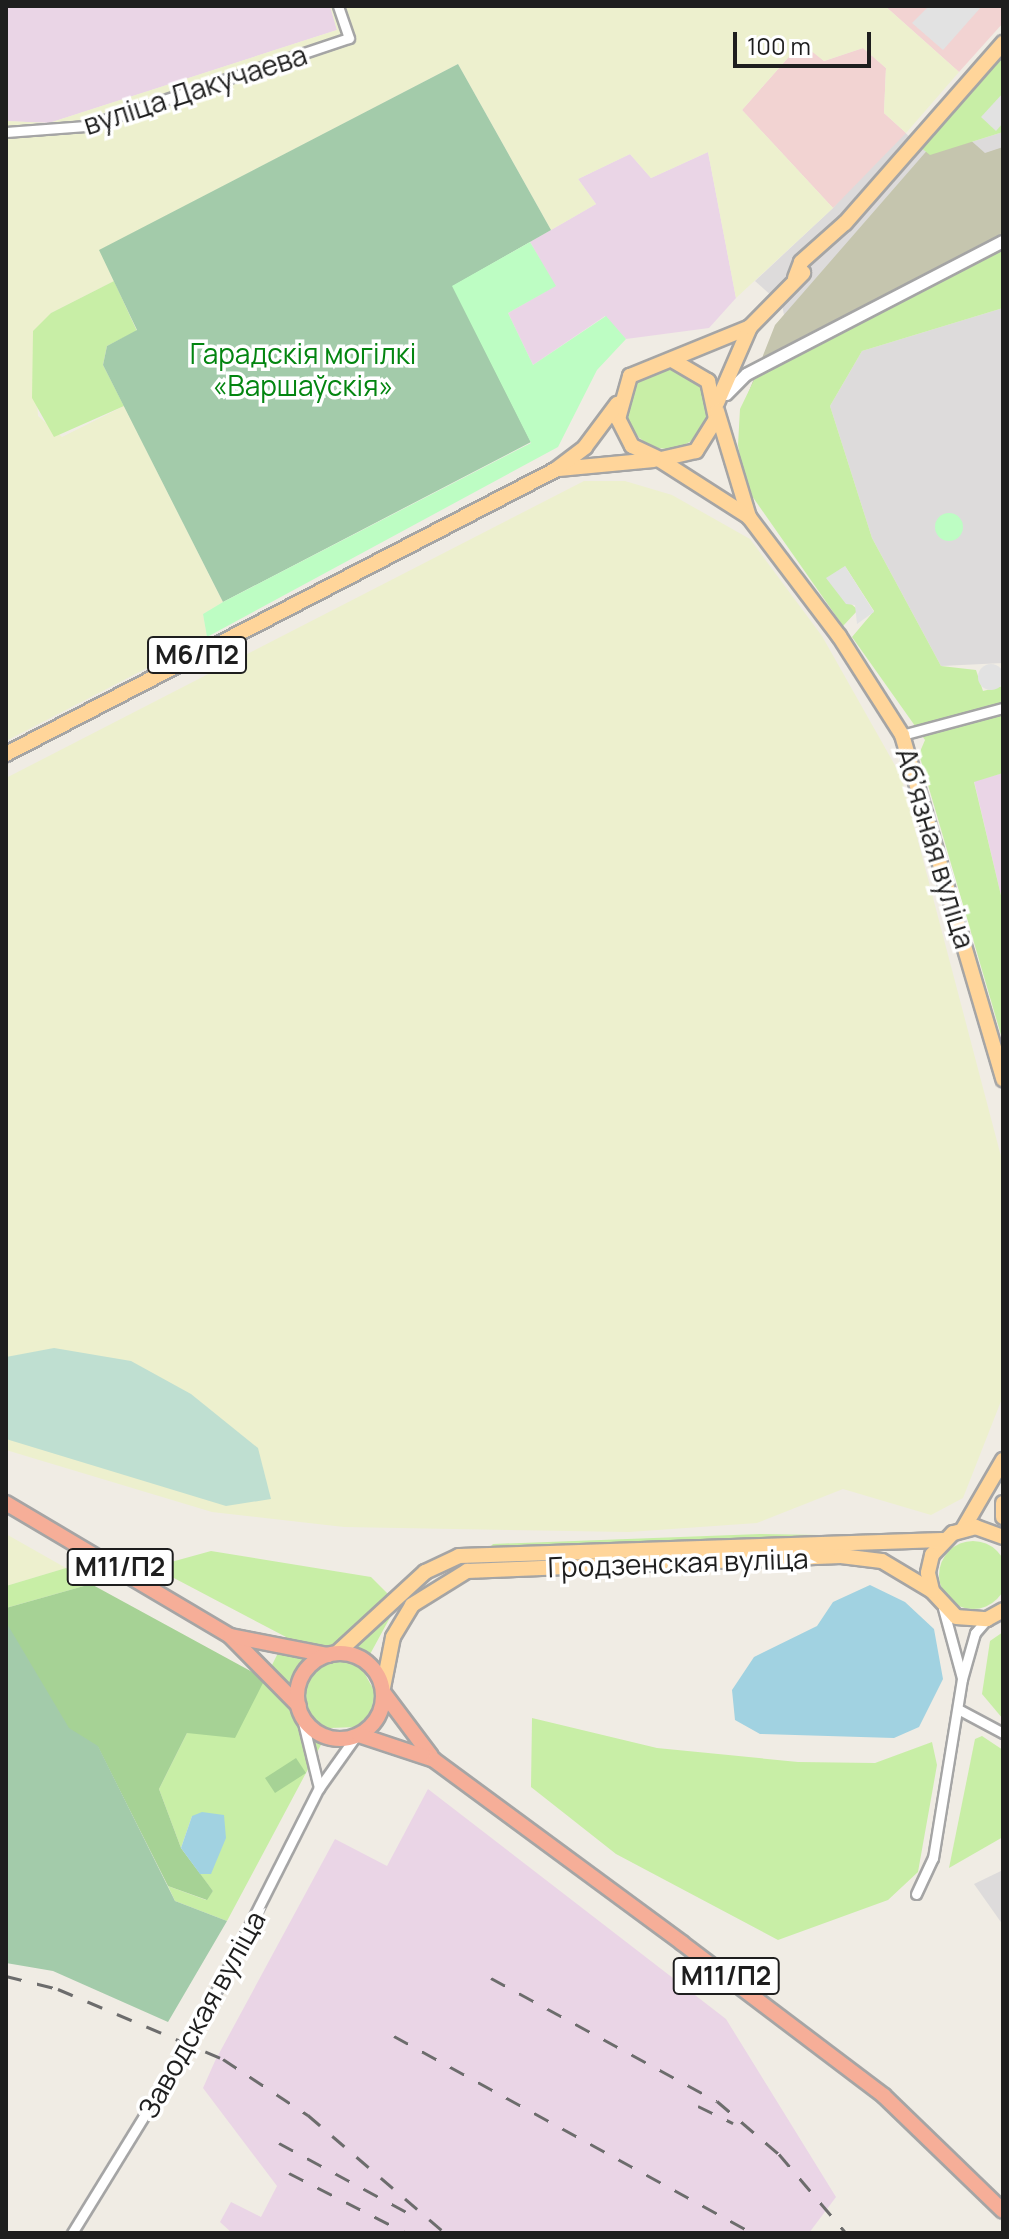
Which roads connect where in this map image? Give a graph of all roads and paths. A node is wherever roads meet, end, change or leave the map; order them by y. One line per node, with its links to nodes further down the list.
1 (338, 6): 3 (street, вуліца Дакучаева)
2 (1003, 43): 5 (main road, М6/П2)
3 (6, 132)
4 (1003, 241): 7 (street)
5 (750, 327): 6 (main road, М6/П2); 8 (main road, М6/П2)
6 (736, 354): 7 (street); 10 (main road, М6/П2)
7 (780, 355): 10 (street)
8 (672, 360): 9 (main road, М6/П2); 10 (main road)
9 (617, 404): 11 (main road); 12 (main road, М6/П2)
10 (717, 408): 11 (main road, М6/П2); 13 (main road, Абʼязная вуліца)
11 (660, 459): 12 (main road, М6/П2); 13 (main road, Абʼязная вуліца)
12 (555, 470): 16 (main road, М6/П2)
13 (749, 517): 15 (main road, Абʼязная вуліца)
14 (1003, 708): 15 (street)
15 (902, 735): 17 (main road, Абʼязная вуліца)
16 (6, 754)
17 (1003, 1079)
18 (1003, 1460): 22 (main road)
19 (6, 1503): 29 (highway, М11/П2)
20 (1003, 1503): 21 (main road)
21 (1003, 1517)
22 (963, 1529): 23 (main road); 24 (main road)
23 (1003, 1537)
24 (943, 1540): 25 (main road); 30 (main road, Гродзенская вуліца)
25 (932, 1591): 26 (main road); 32 (main road, Гродзенская вуліца)
26 (943, 1608): 28 (main road); 31 (street)
27 (1003, 1610): 28 (main road)
28 (987, 1619): 31 (street)
29 (230, 1636): 30 (highway, М11/П2); 34 (highway, М11/П2)
30 (333, 1654): 32 (highway, М11/П2); 34 (highway)
31 (962, 1679): 33 (street)
32 (383, 1690): 36 (highway); 37 (highway, М11/П2)
33 (958, 1709): 35 (street); 39 (street)
34 (300, 1710): 36 (highway, М11/П2); 38 (street)
35 (1003, 1733)
36 (358, 1736): 37 (highway, М11/П2); 38 (street, Заводская вуліца)
37 (434, 1760): 40 (highway, М11/П2)
38 (319, 1788): 41 (street, Заводская вуліца)
39 (916, 1894)
40 (1003, 2211)
41 (72, 2233)

